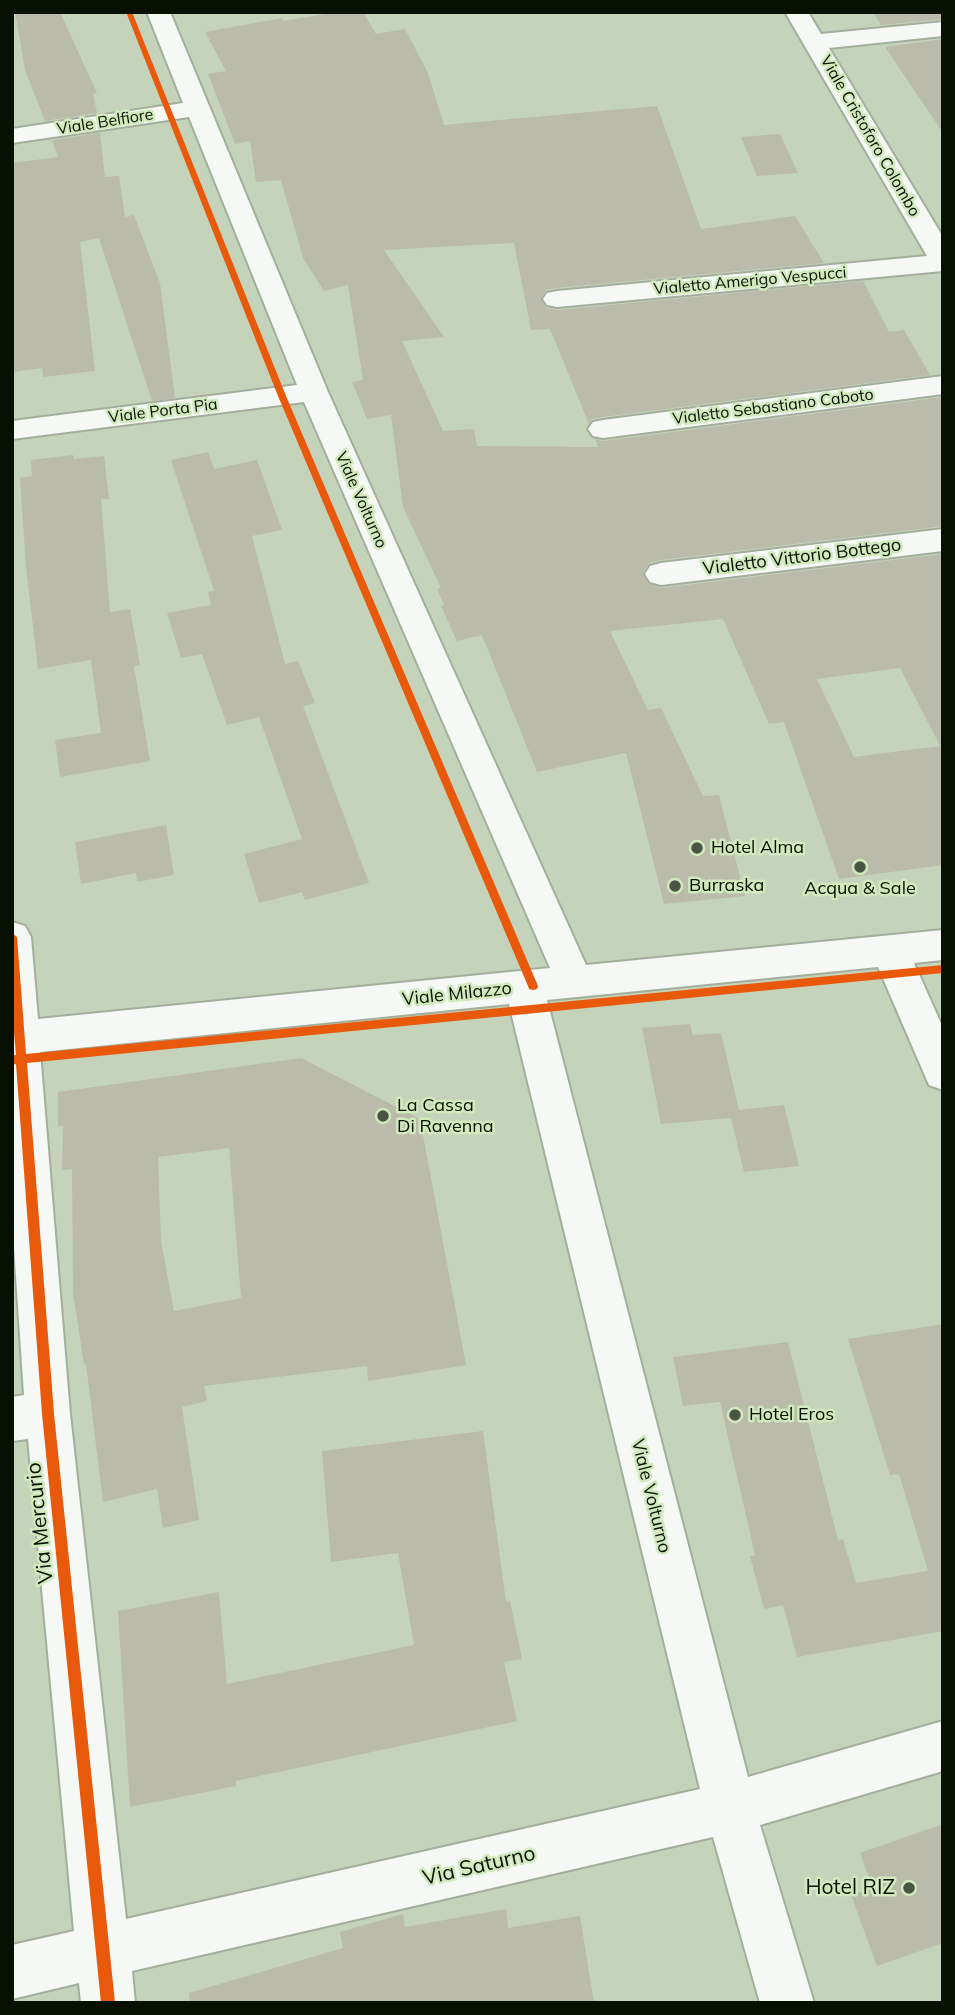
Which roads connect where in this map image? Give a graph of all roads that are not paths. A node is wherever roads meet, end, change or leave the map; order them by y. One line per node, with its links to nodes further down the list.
1 (158, 12): 5 (street, Viale Volturno)
2 (796, 12): 4 (street, Viale Cristoforo Colombo)
3 (943, 29): 4 (street)
4 (815, 42): 7 (street, Viale Cristoforo Colombo)
5 (198, 108): 6 (street, Viale Belfiore); 11 (street, Viale Volturno)
6 (12, 136)
7 (931, 220): 8 (street, Viale Cristoforo Colombo)
8 (943, 262): 9 (street, Vialetto Amerigo Vespucci)
9 (557, 299)
10 (943, 385): 12 (street, Vialetto Sebastiano Caboto)
11 (314, 392): 13 (street, Viale Porta Pia); 19 (street, Viale Volturno)
12 (603, 429)
13 (12, 430)
14 (943, 540): 15 (street, Vialetto Vittorio Bottego)
15 (660, 574)
16 (12, 937): 21 (street, Via Mercurio)
17 (943, 946): 18 (street, Viale Milazzo)
18 (890, 951): 19 (street, Viale Milazzo); 22 (street)
19 (575, 982): 20 (street, Viale Milazzo)
20 (524, 988): 21 (street, Viale Milazzo); 25 (street, Viale Volturno)
21 (16, 1038): 23 (street, Via Mercurio)
22 (943, 1073)
23 (30, 1417): 26 (street, Via Mercurio)
24 (943, 1746): 25 (street, Via Saturno)
25 (730, 1808): 26 (street, Via Saturno); 29 (street, Viale Volturno)
26 (103, 1954): 27 (street, Via Saturno); 28 (street, Via Mercurio)
27 (12, 1972)
28 (108, 2003)
29 (788, 2003)

